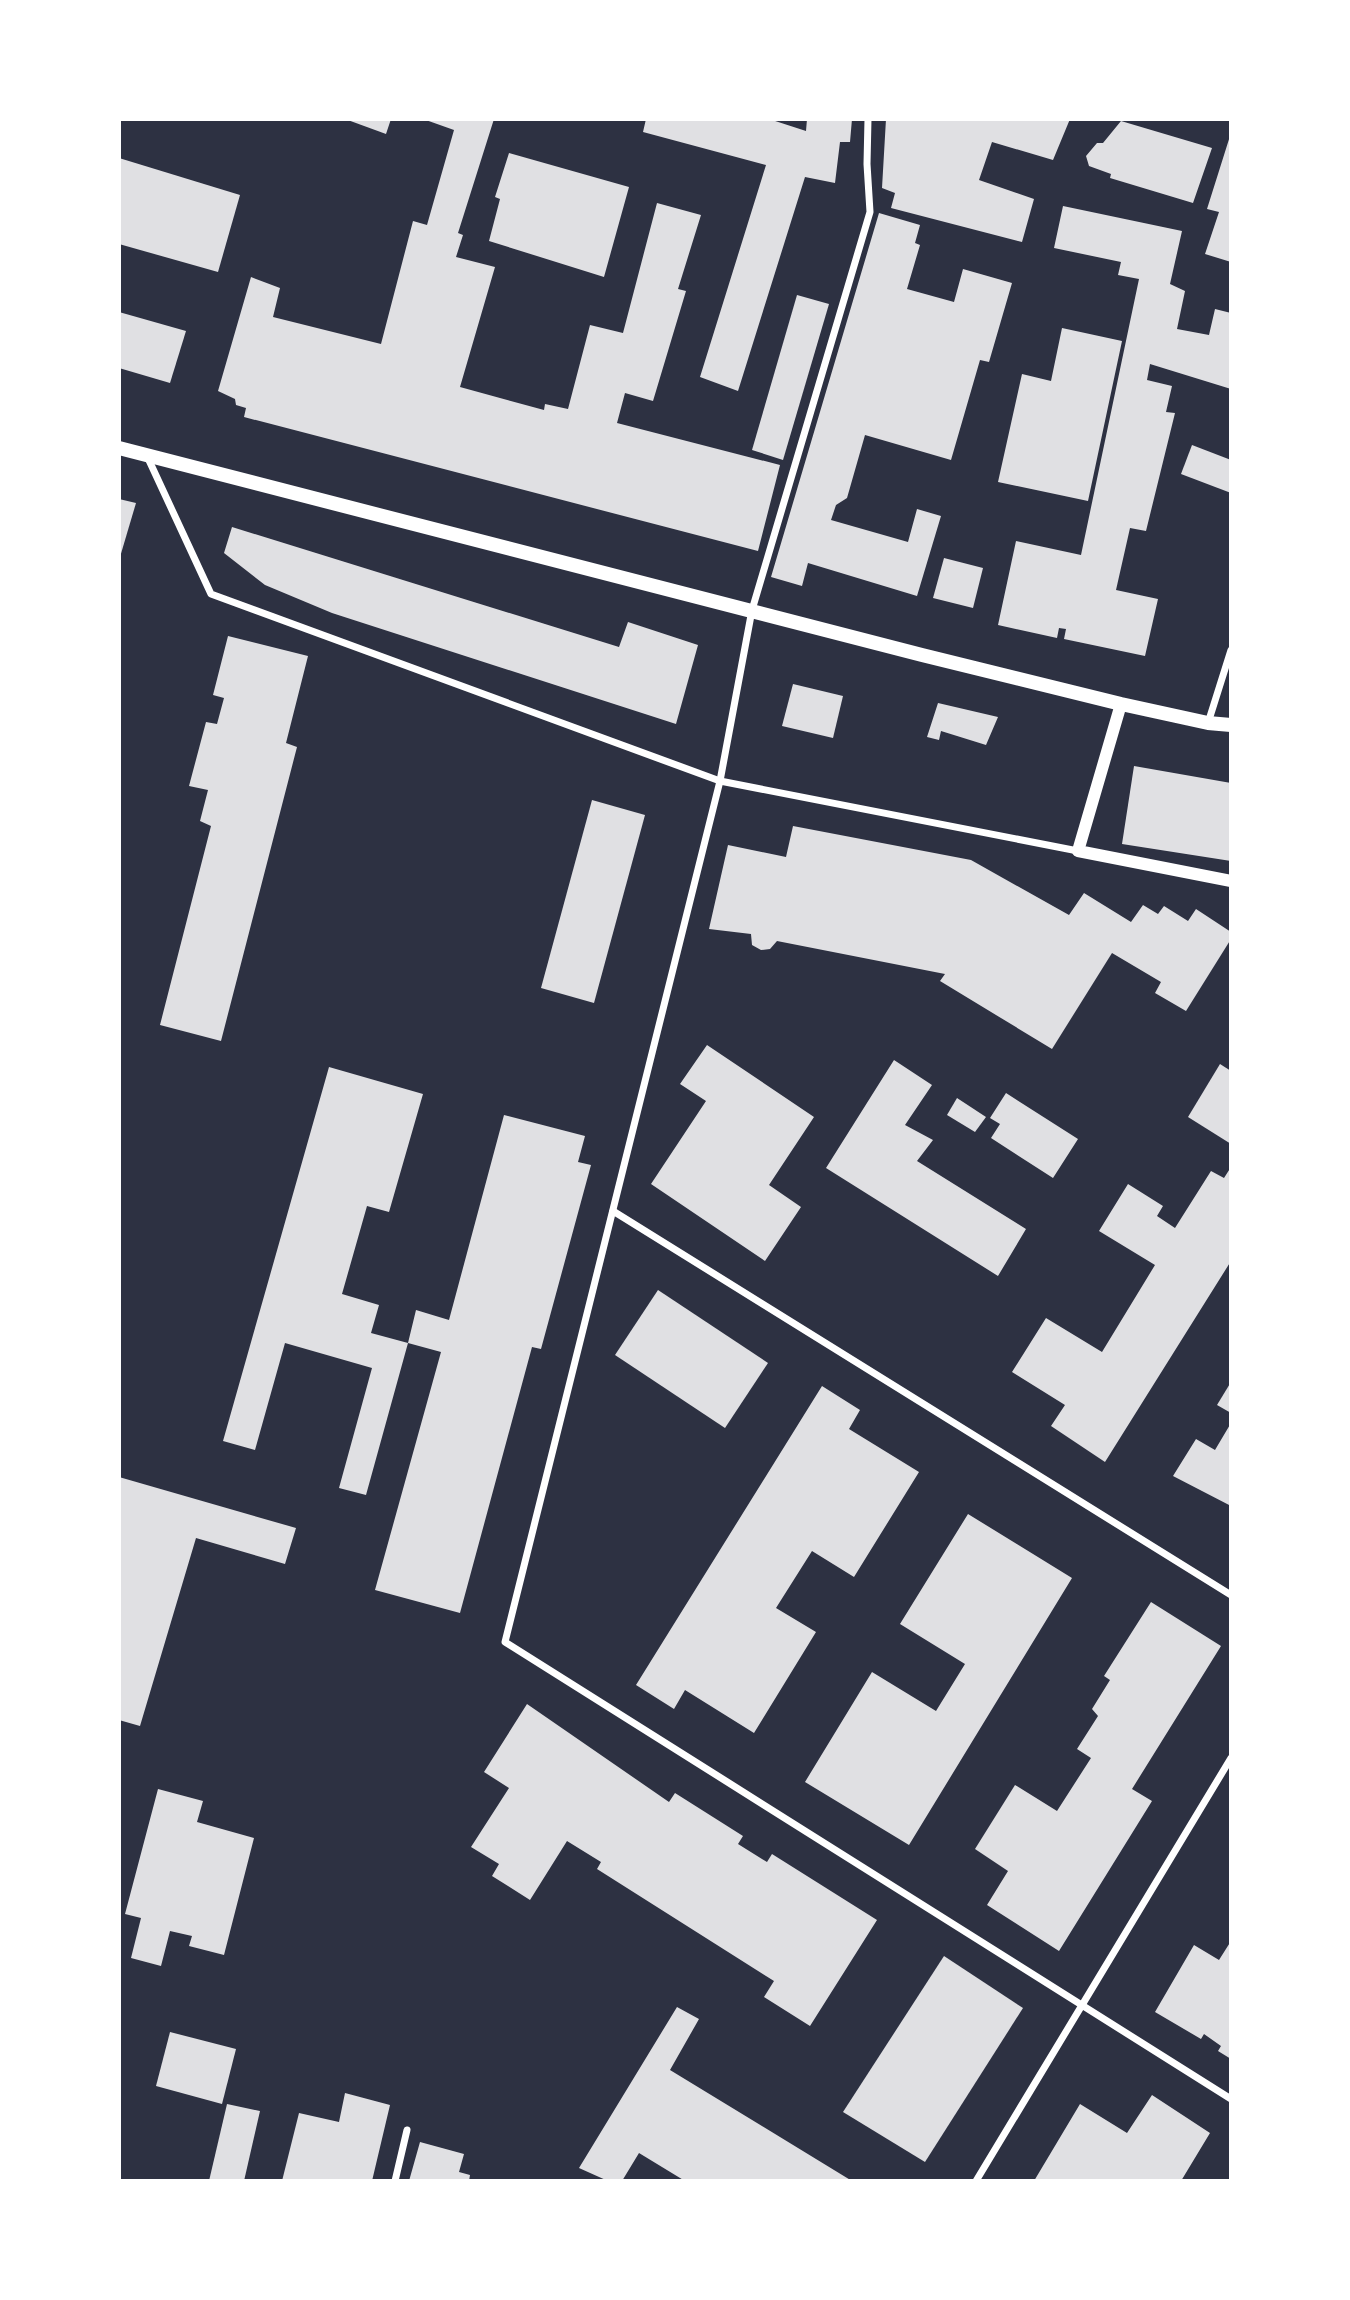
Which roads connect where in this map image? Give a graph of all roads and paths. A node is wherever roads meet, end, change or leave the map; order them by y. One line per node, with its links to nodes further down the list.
1 (868, 119): 4 (street)
2 (119, 448): 3 (main road)
3 (148, 456): 4 (main road); 9 (street)
4 (752, 610): 6 (main road); 9 (street)
5 (1231, 650): 7 (street)
6 (1121, 704): 7 (main road); 10 (street)
7 (1208, 723): 8 (main road)
8 (1231, 725)
9 (720, 781): 10 (street); 12 (street)
10 (1078, 851): 11 (street)
11 (1231, 881)
12 (613, 1211): 13 (street); 15 (street)
13 (1231, 1595)
14 (1231, 1758): 15 (street)
15 (1082, 2005): 16 (street); 19 (street)
16 (1231, 2099)
17 (407, 2130): 18 (street)
18 (395, 2181)
19 (976, 2181)

